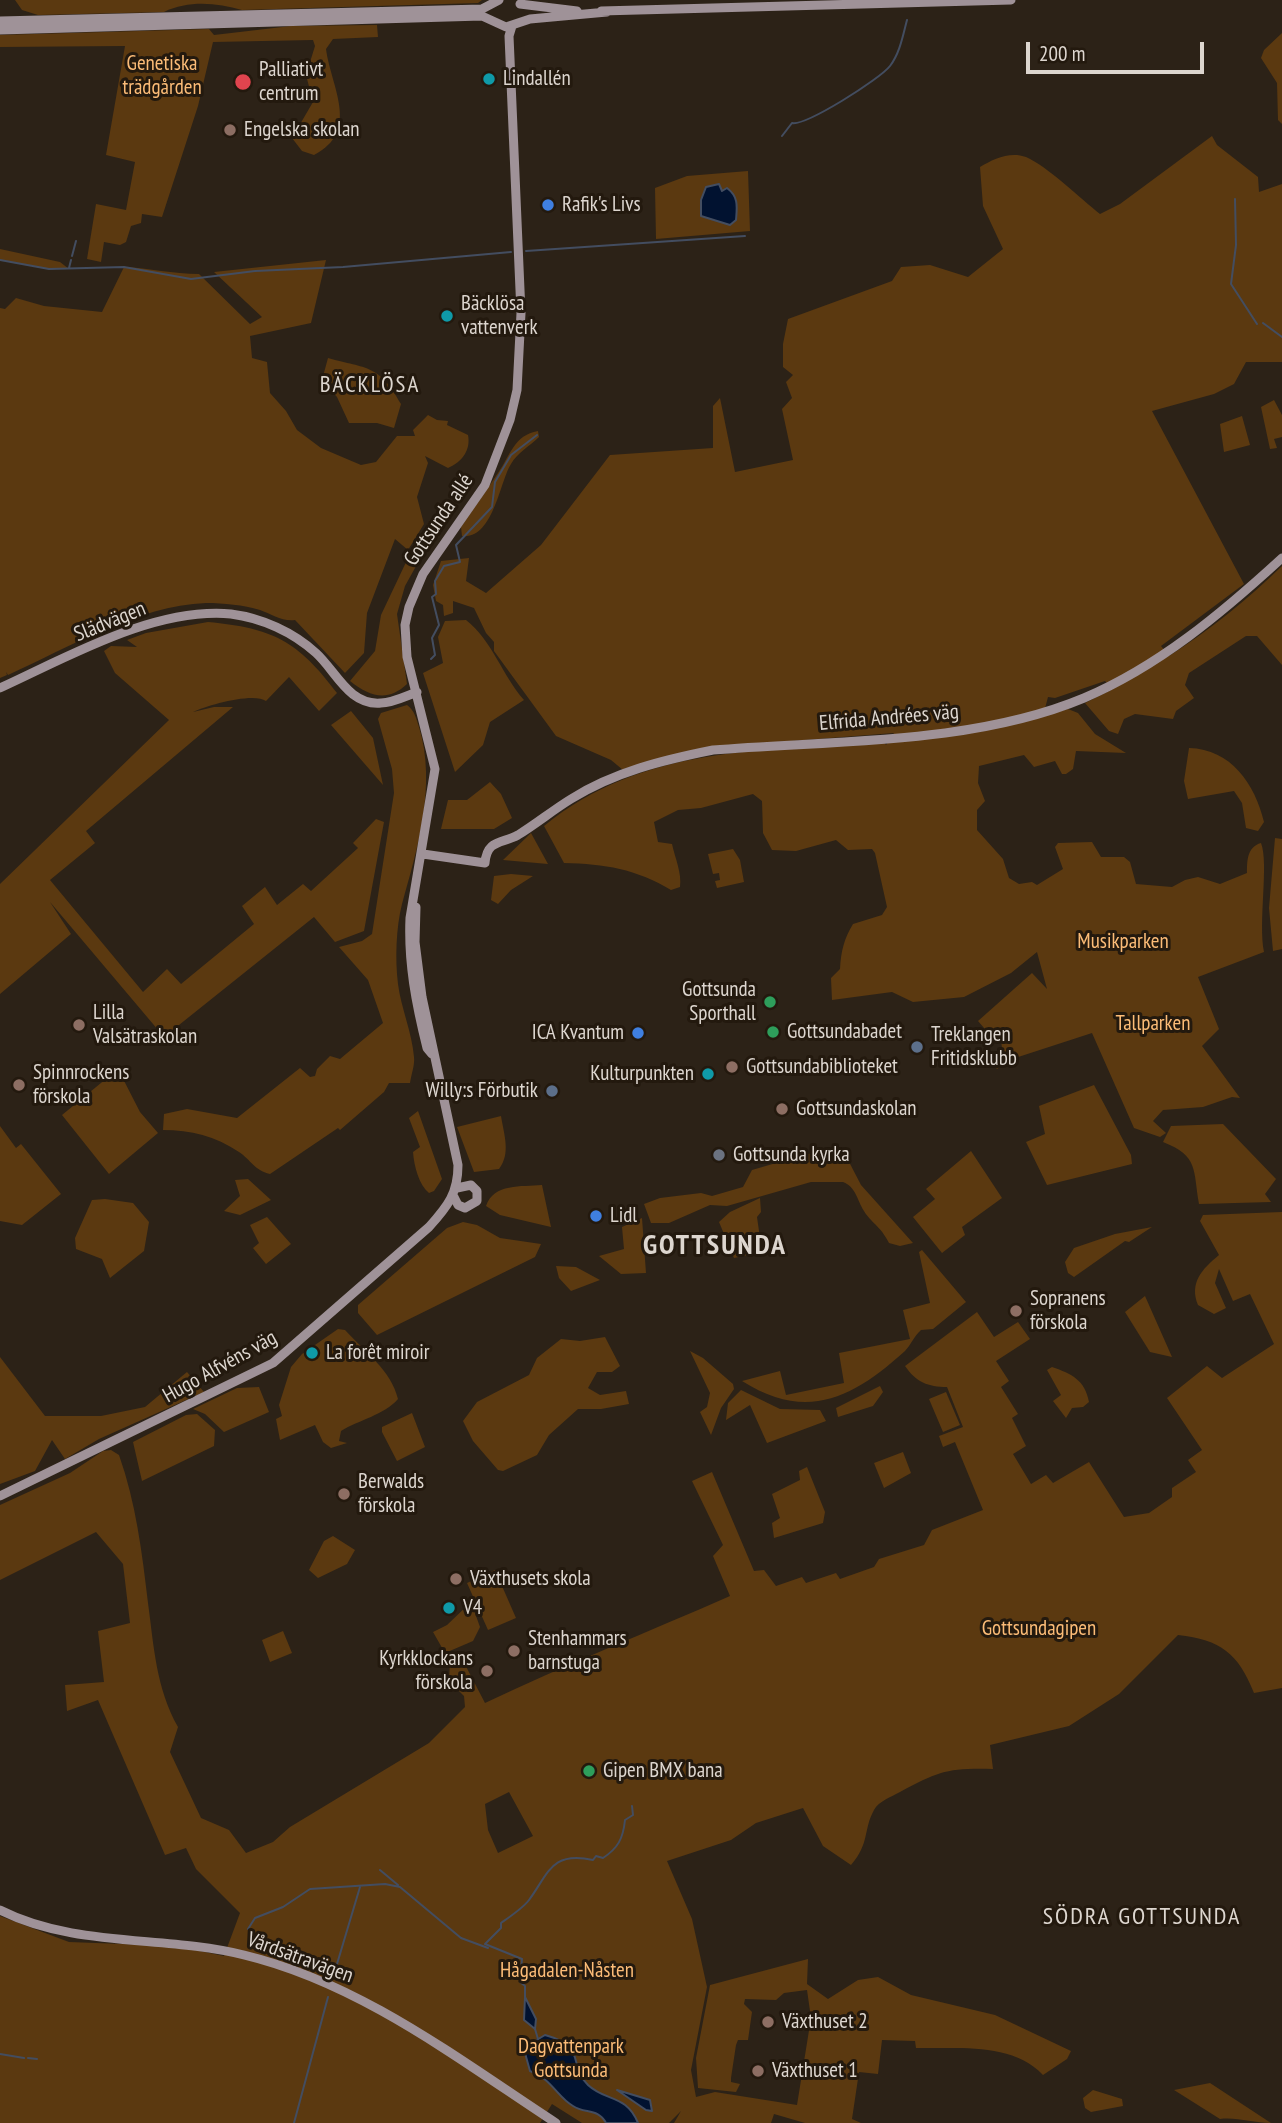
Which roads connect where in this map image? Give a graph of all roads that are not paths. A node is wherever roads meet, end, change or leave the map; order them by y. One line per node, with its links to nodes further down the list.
1 (1011, 0): 4 (street)
2 (497, 1): 5 (street); 6 (street)
3 (518, 2): 4 (street); 7 (street, Gottsunda allé)
4 (607, 12): 7 (street)
5 (0, 22)
6 (499, 24): 7 (street); 8 (street)
7 (512, 29): 11 (street, Gottsunda allé)
8 (0, 30)
9 (1282, 558): 12 (street, Elfrida Andrées väg)
10 (0, 688): 11 (street, Slädvägen)
11 (416, 692): 12 (street, Gottsunda allé)
12 (423, 854): 13 (street, Gottsunda allé)
13 (459, 1190): 14 (street); 14 (street, Gottsunda allé); 15 (street, Hugo Alfvéns väg)
14 (461, 1207): 15 (street, Hugo Alfvéns väg)
15 (429, 1227): 16 (street, Hugo Alfvéns väg)
16 (0, 1496)
17 (0, 1910): 18 (street, Vårdsätravägen)
18 (556, 2123)

